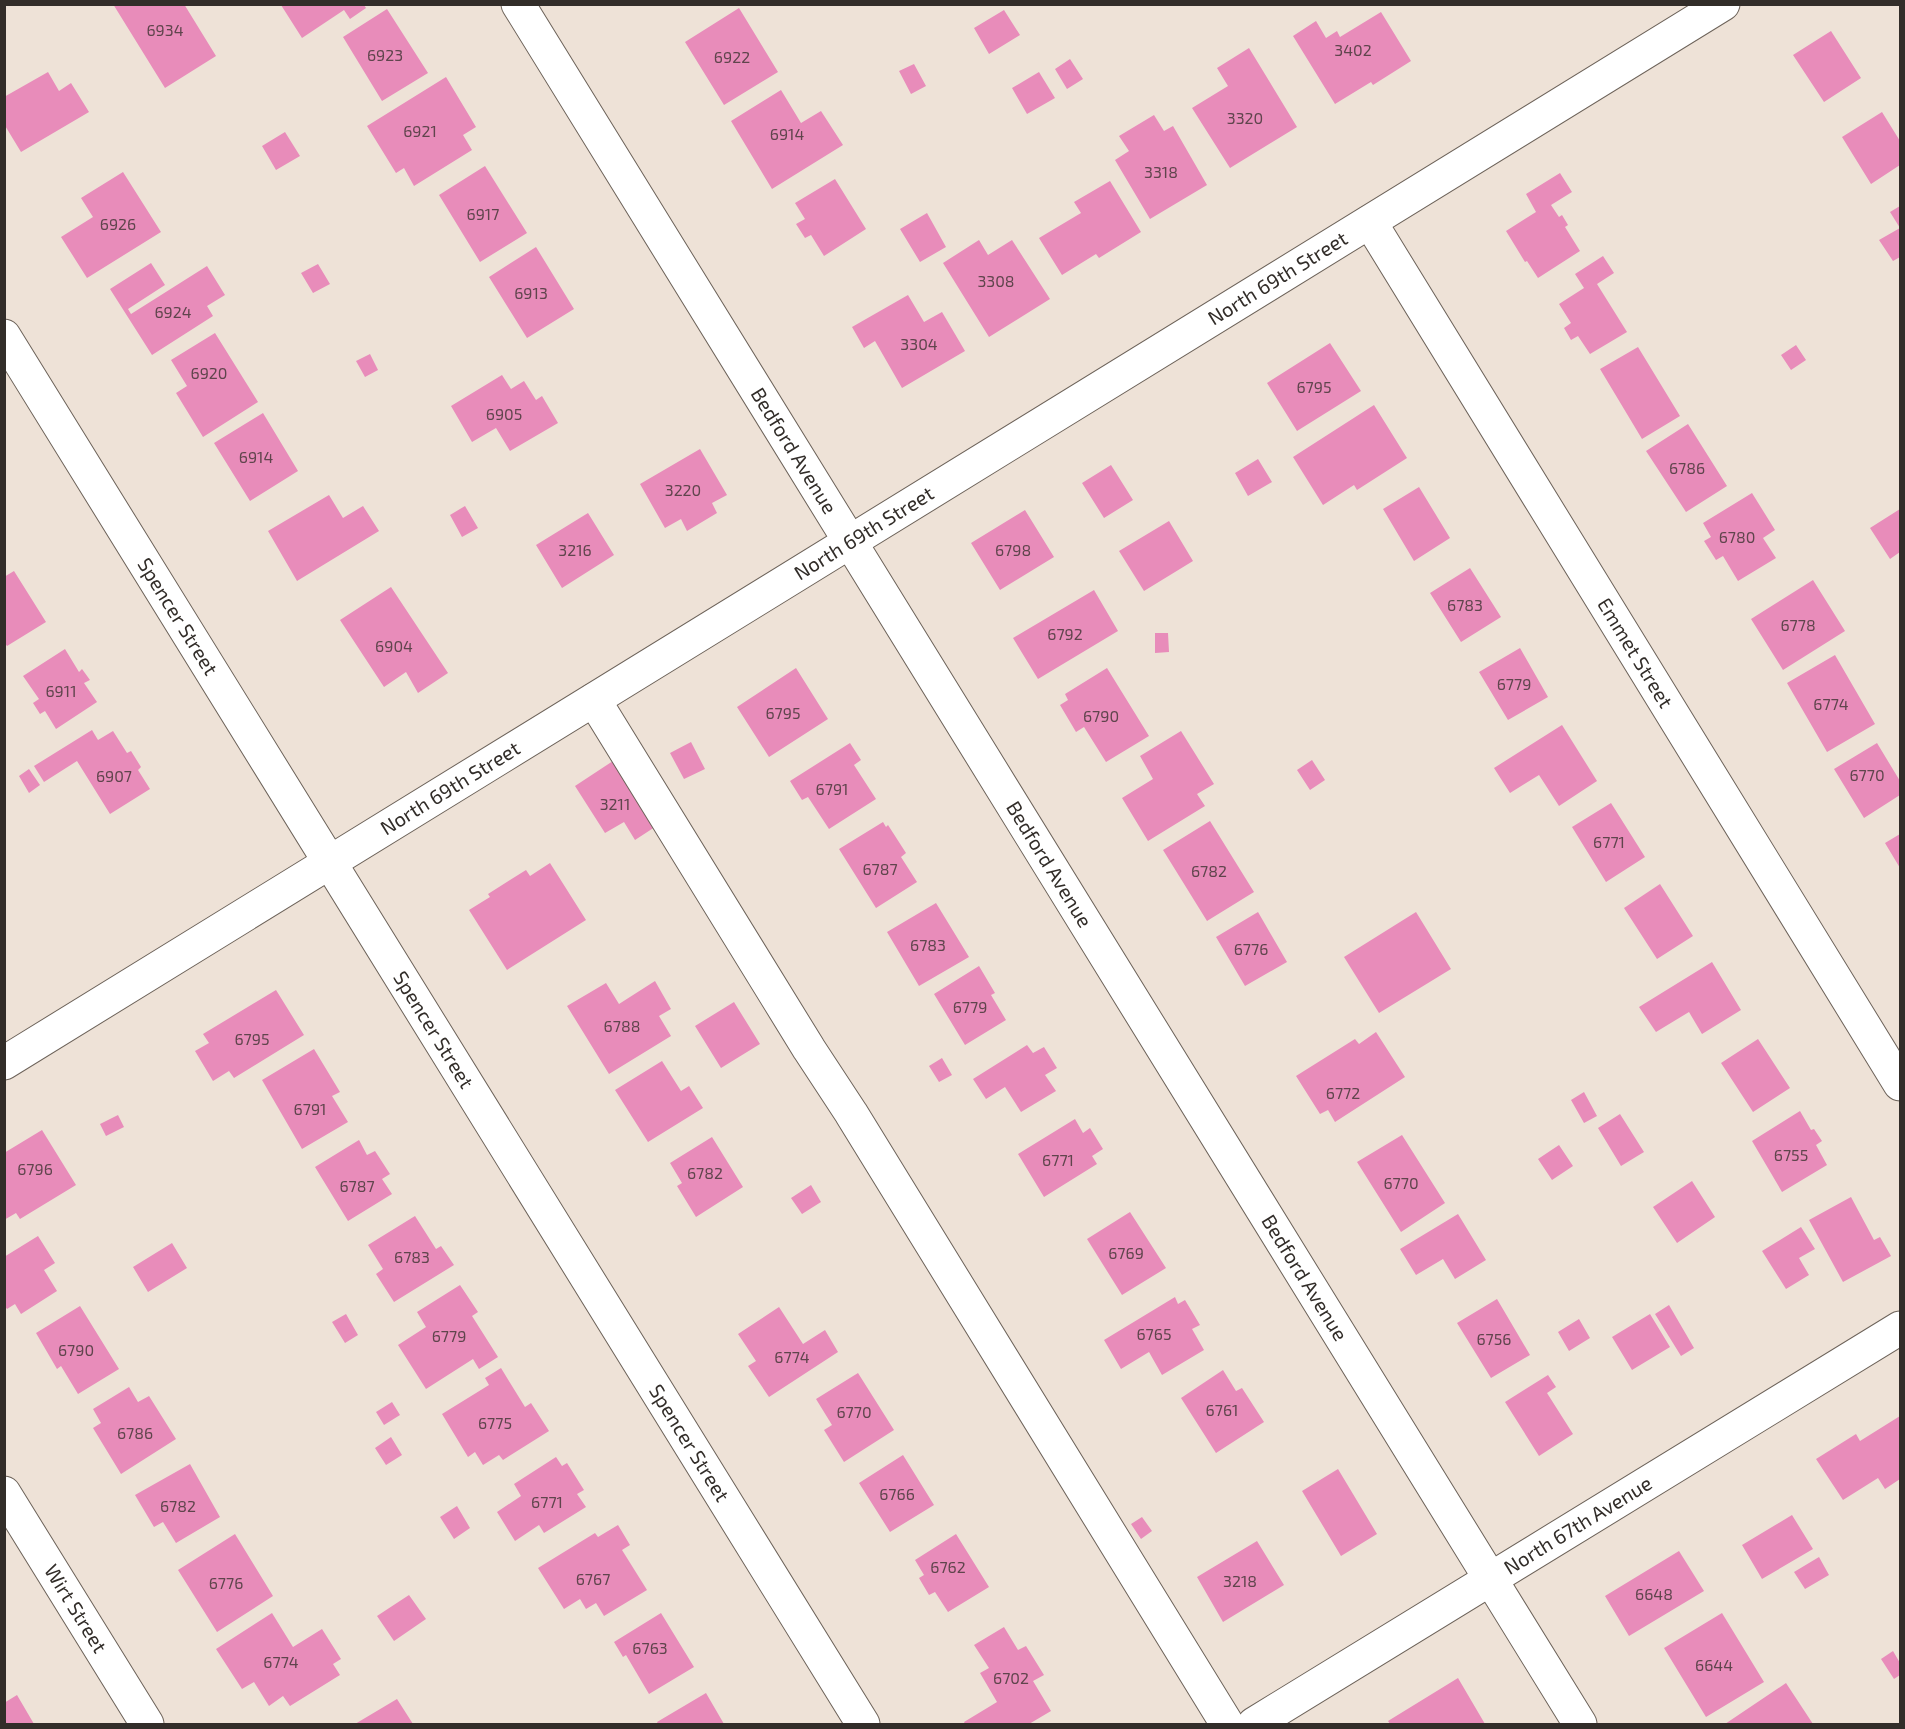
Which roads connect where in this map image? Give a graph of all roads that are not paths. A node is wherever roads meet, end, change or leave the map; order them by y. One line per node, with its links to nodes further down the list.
1 (518, 4): 5 (street, Bedford Avenue)
2 (1723, 4): 3 (street, North 69th Street)
3 (1370, 222): 5 (street, North 69th Street); 9 (street, Emmet Street)
4 (4, 336): 7 (street, Spencer Street)
5 (851, 542): 6 (street, North 69th Street); 12 (street, Bedford Avenue)
6 (594, 700): 7 (street, North 69th Street); 15 (street)
7 (331, 861): 8 (street, North 69th Street); 14 (street, Spencer Street)
8 (4, 1063)
9 (1900, 1084)
10 (1900, 1328): 12 (street, North 67th Avenue)
11 (4, 1493): 13 (street, Wirt Street)
12 (1490, 1580): 16 (street, North 67th Avenue); 17 (street, Bedford Avenue)
13 (147, 1725)
14 (863, 1725)
15 (1227, 1725)
16 (1254, 1725)
17 (1580, 1725)

